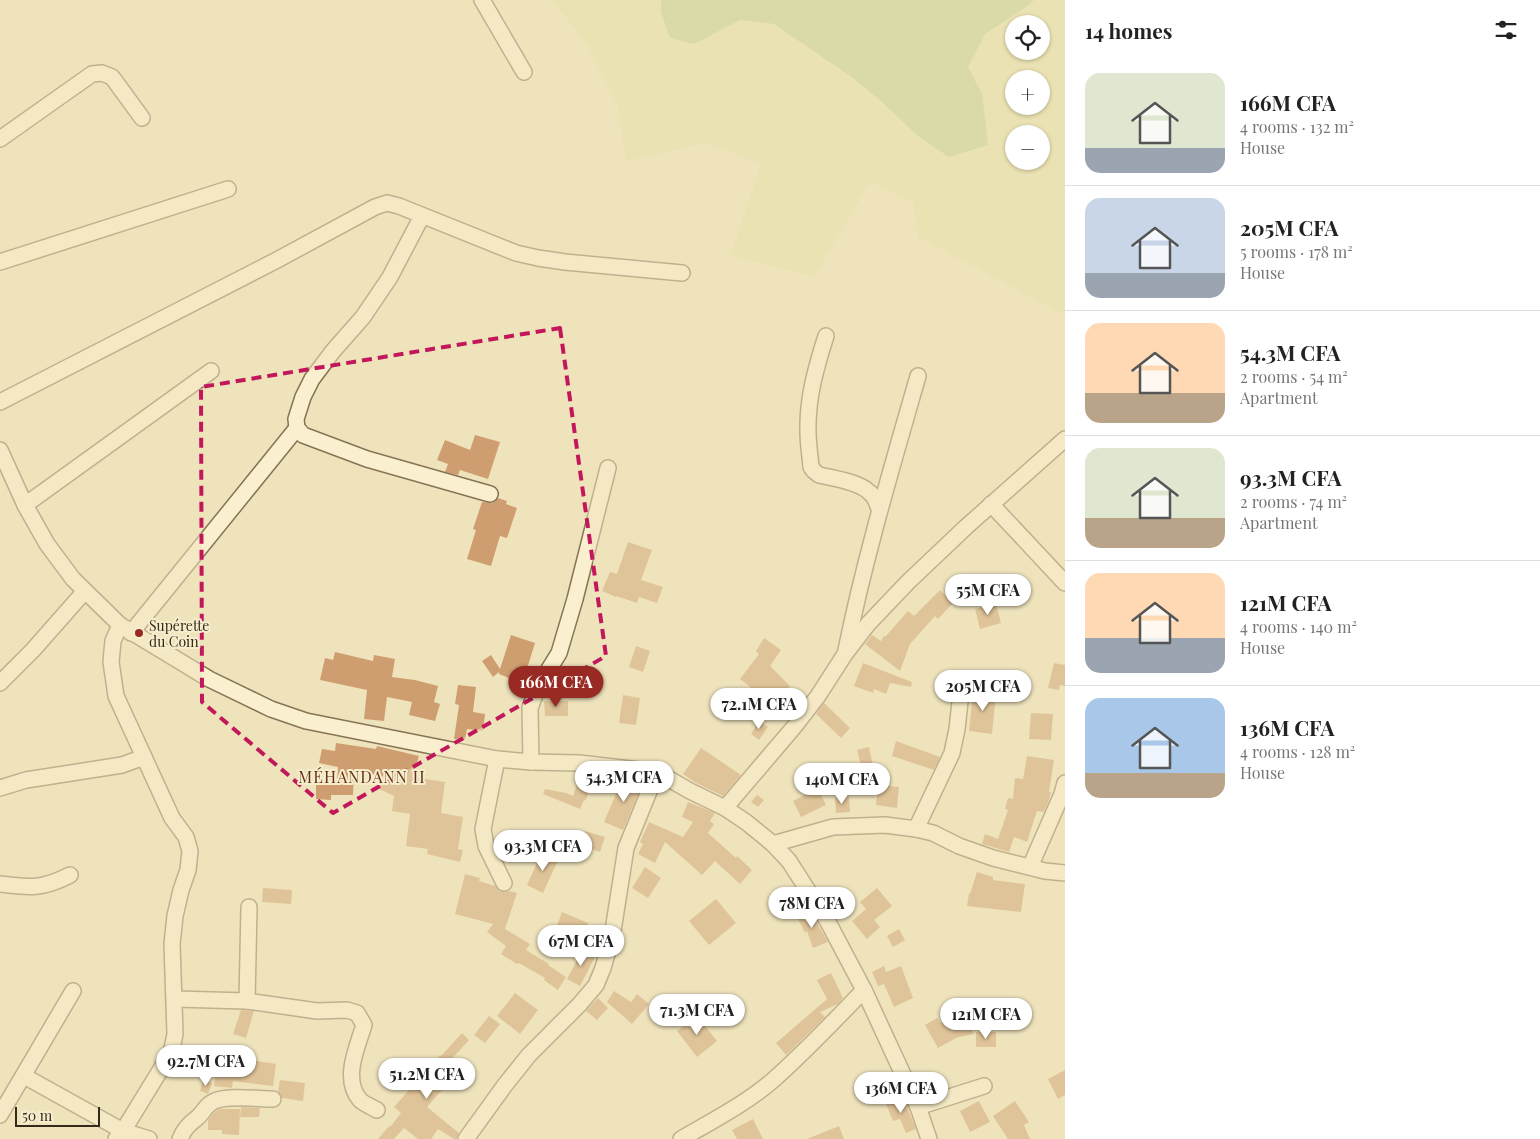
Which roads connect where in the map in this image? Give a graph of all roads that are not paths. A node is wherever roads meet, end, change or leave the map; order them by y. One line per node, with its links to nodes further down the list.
1 (482, 0): 2 (street)
2 (524, 72)
3 (142, 118): 4 (street)
4 (0, 139)
5 (228, 189): 7 (street)
6 (422, 216): 8 (street); 12 (street); 13 (street)
7 (0, 262)
8 (682, 273)
9 (826, 336): 20 (street)
10 (211, 371): 19 (street)
11 (918, 376): 20 (street)
12 (0, 402)
13 (297, 428): 17 (street); 23 (street)
14 (1065, 439): 18 (street)
15 (0, 450): 19 (street)
16 (608, 468): 29 (street)
17 (490, 494)
18 (991, 504): 21 (street); 24 (street)
19 (25, 505): 22 (street)
20 (879, 509): 24 (street)
21 (1065, 583)
22 (85, 591): 23 (street); 25 (street)
23 (126, 629): 27 (street); 28 (street)
24 (845, 654): 33 (street)
25 (0, 683)
26 (960, 702): 34 (street)
27 (144, 757): 32 (street); 44 (street)
28 (497, 758): 29 (street); 39 (street)
29 (531, 762): 30 (street)
30 (657, 772): 33 (street); 55 (street)
31 (1065, 784): 36 (street)
32 (0, 788)
33 (725, 808): 35 (street)
34 (916, 829): 35 (street); 36 (street)
35 (773, 844): 42 (street)
36 (1030, 867): 37 (street)
37 (1065, 874)
38 (70, 875): 40 (street)
39 (504, 883)
40 (0, 884)
41 (248, 907): 45 (street)
42 (864, 990): 49 (street); 56 (street)
43 (73, 991): 46 (street)
44 (175, 999): 45 (street); 52 (street)
45 (247, 1001): 50 (street)
46 (24, 1076): 51 (street); 52 (street)
47 (984, 1086): 49 (street)
48 (273, 1099): 54 (street)
49 (918, 1107): 57 (street)
50 (377, 1110)
51 (0, 1115)
52 (119, 1135): 53 (street)
53 (150, 1139)
54 (180, 1139)
55 (466, 1139)
56 (681, 1139)
57 (929, 1139)

